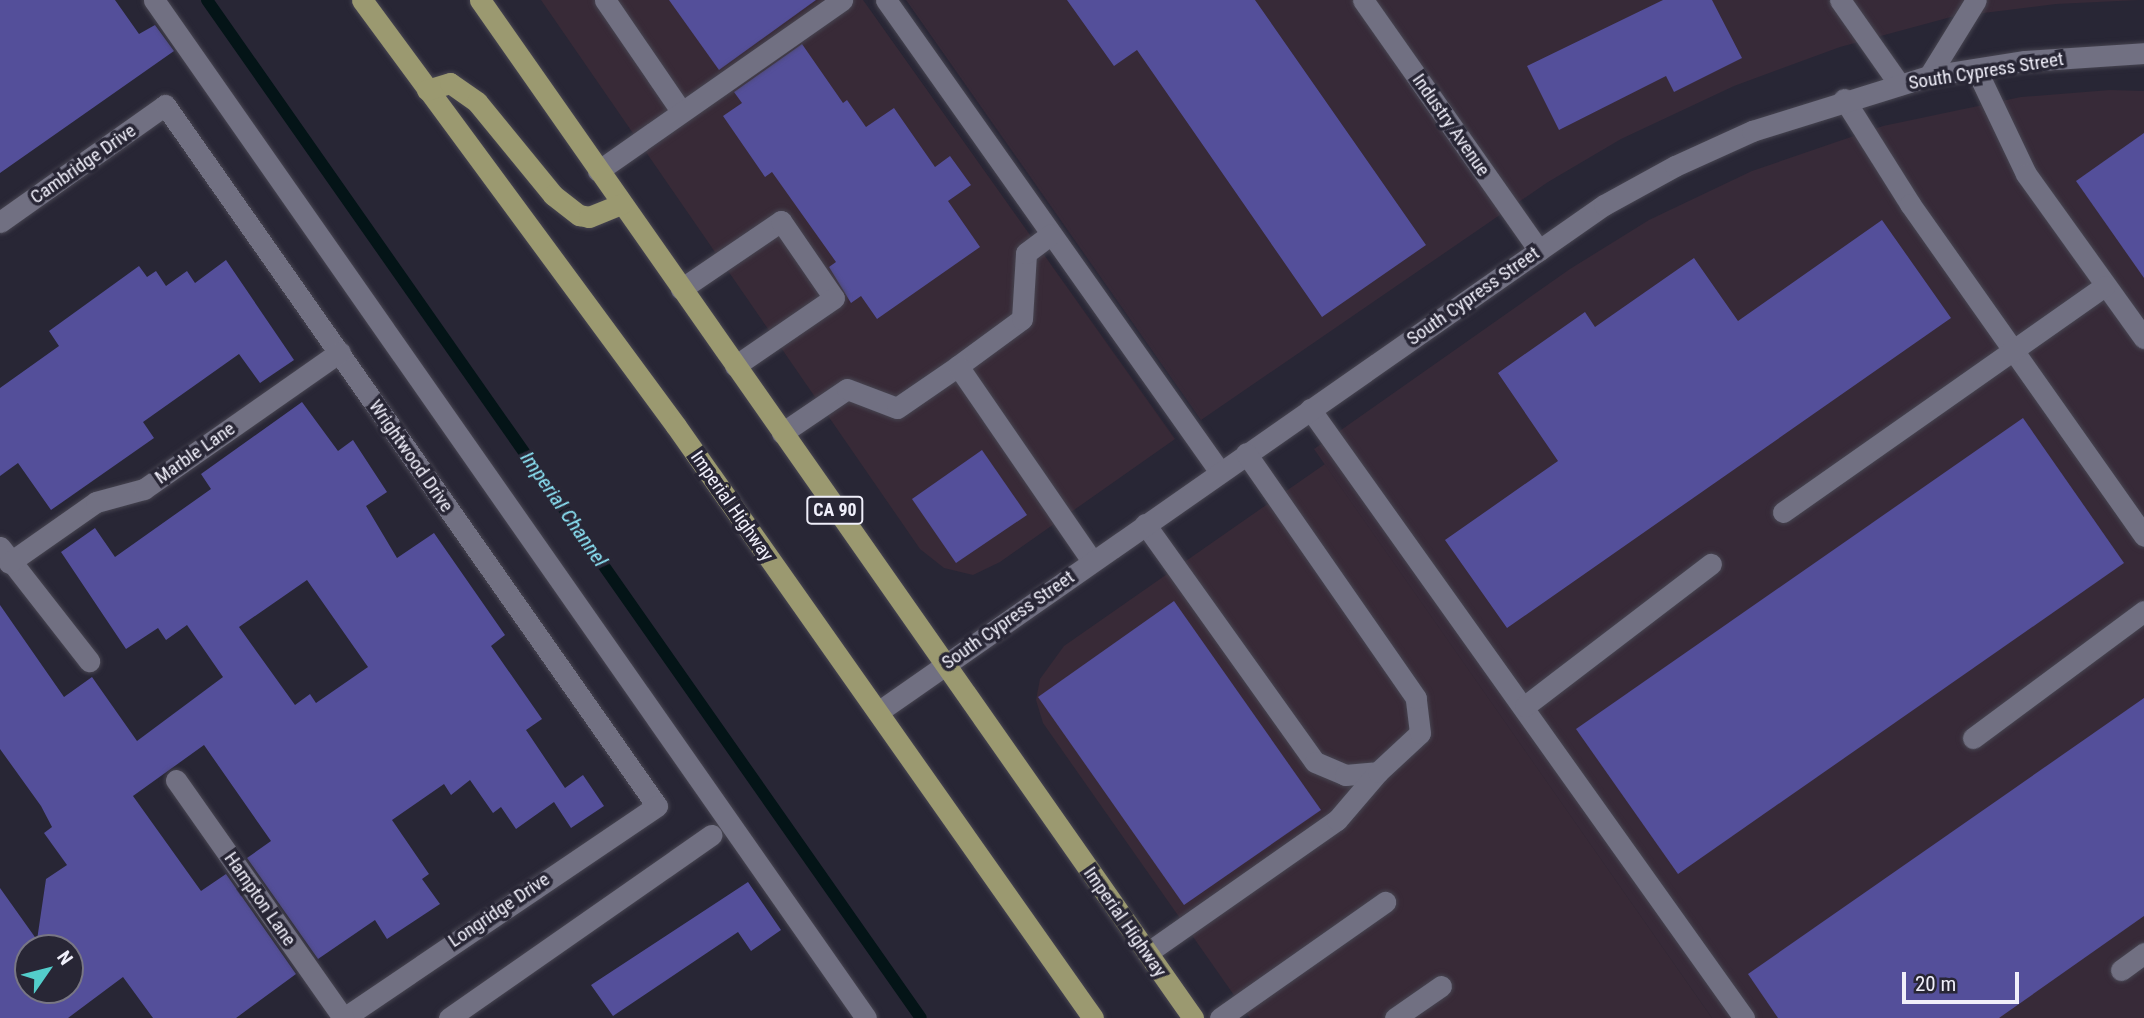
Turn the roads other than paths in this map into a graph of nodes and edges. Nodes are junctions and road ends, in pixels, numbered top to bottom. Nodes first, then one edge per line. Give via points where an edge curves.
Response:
1 (154, 0) edge
2 (362, 0) edge
3 (480, 0) edge
4 (605, 0) edge
5 (842, 0) edge
6 (886, 0) edge
7 (1363, 0) edge
8 (1840, 0) edge
9 (1976, 0) edge
10 (2144, 53) edge
11 (1976, 69) junction
12 (1929, 76) junction
13 (1899, 84) junction
14 (427, 90) junction
15 (1844, 99) junction
16 (165, 105) joint
17 (681, 111) junction
18 (598, 171) junction
19 (622, 204) junction
20 (0, 222) edge
21 (1051, 234) junction
22 (1539, 250) junction
23 (2104, 286) junction
24 (681, 289) junction
25 (2144, 338) edge
26 (2014, 351) junction
27 (340, 352) junction
28 (735, 366) junction
29 (958, 366) junction
30 (1310, 410) junction
31 (782, 433) junction
32 (1246, 453) junction
33 (1220, 472) junction
34 (1783, 512) dead end
35 (1145, 524) junction
36 (2144, 536) edge
37 (4, 555) edge
38 (1092, 561) junction
39 (1711, 564) dead end
40 (2144, 611) edge
41 (89, 661) dead end
42 (944, 665) junction
43 (1525, 706) junction
44 (878, 712) junction
45 (1973, 738) dead end
46 (1378, 772) junction
47 (176, 780) dead end
48 (657, 806) joint
49 (711, 835) dead end
50 (1385, 901) dead end
51 (1147, 953) junction
52 (2144, 953) edge
53 (2121, 970) dead end
54 (1441, 986) dead end
55 (344, 1018) edge
56 (449, 1018) edge
57 (866, 1018) edge
58 (1094, 1018) edge
59 (1193, 1018) edge
60 (1220, 1018) edge
61 (1395, 1018) edge
62 (1744, 1018) edge

1 - 57 street
2 - 14 main road, Imperial Highway
3 - 18 main road, Imperial Highway / CA 90
4 - 17 street
5 - 17 street
6 - 21 street
7 - 22 street, Industry Avenue
8 - 13 street
9 - 12 street
10 - 11 street, South Cypress Street
11 - 12 street, South Cypress Street
11 - 23 street via 2026,174
12 - 13 street, South Cypress Street
13 - 15 street, South Cypress Street
14 - 19 main road via 450,83 477,102 568,209 589,217
14 - 44 main road, Imperial Highway via 684,436
15 - 22 street, South Cypress Street via 1752,131 1675,166 1604,205
15 - 26 street via 1910,204
16 - 20 street, Cambridge Drive
16 - 27 street, Wrightwood Drive
17 - 18 street
18 - 19 main road, Imperial Highway / CA 90
19 - 24 main road, Imperial Highway / CA 90
21 - 29 street via 1026,253 1022,320
21 - 33 street
22 - 30 street, South Cypress Street
23 - 25 street
23 - 26 street
24 - 28 main road, Imperial Highway / CA 90
24 - 28 street via 781,221 834,298
26 - 34 street
26 - 36 street
27 - 37 street, Marble Lane via 144,489 96,502
27 - 48 street, Wrightwood Drive
28 - 31 main road, Imperial Highway / CA 90
29 - 31 street via 897,408 847,389
29 - 38 street
30 - 32 street, South Cypress Street
30 - 43 street
31 - 42 main road, Imperial Highway / CA 90
32 - 33 street, South Cypress Street
32 - 46 street via 1416,698 1420,733
33 - 35 street, South Cypress Street
35 - 38 street, South Cypress Street
35 - 46 street via 1315,762 1345,775
37 - 41 street
38 - 42 street, South Cypress Street
39 - 43 street
40 - 45 street
42 - 44 street, South Cypress Street
42 - 51 main road, Imperial Highway / CA 90
43 - 62 street
44 - 58 main road, Imperial Highway
46 - 51 street via 1337,820
47 - 55 street, Hampton Lane
48 - 55 street, Longridge Drive
49 - 56 street
50 - 60 street
51 - 59 main road, Imperial Highway / CA 90
52 - 53 street
54 - 61 street

